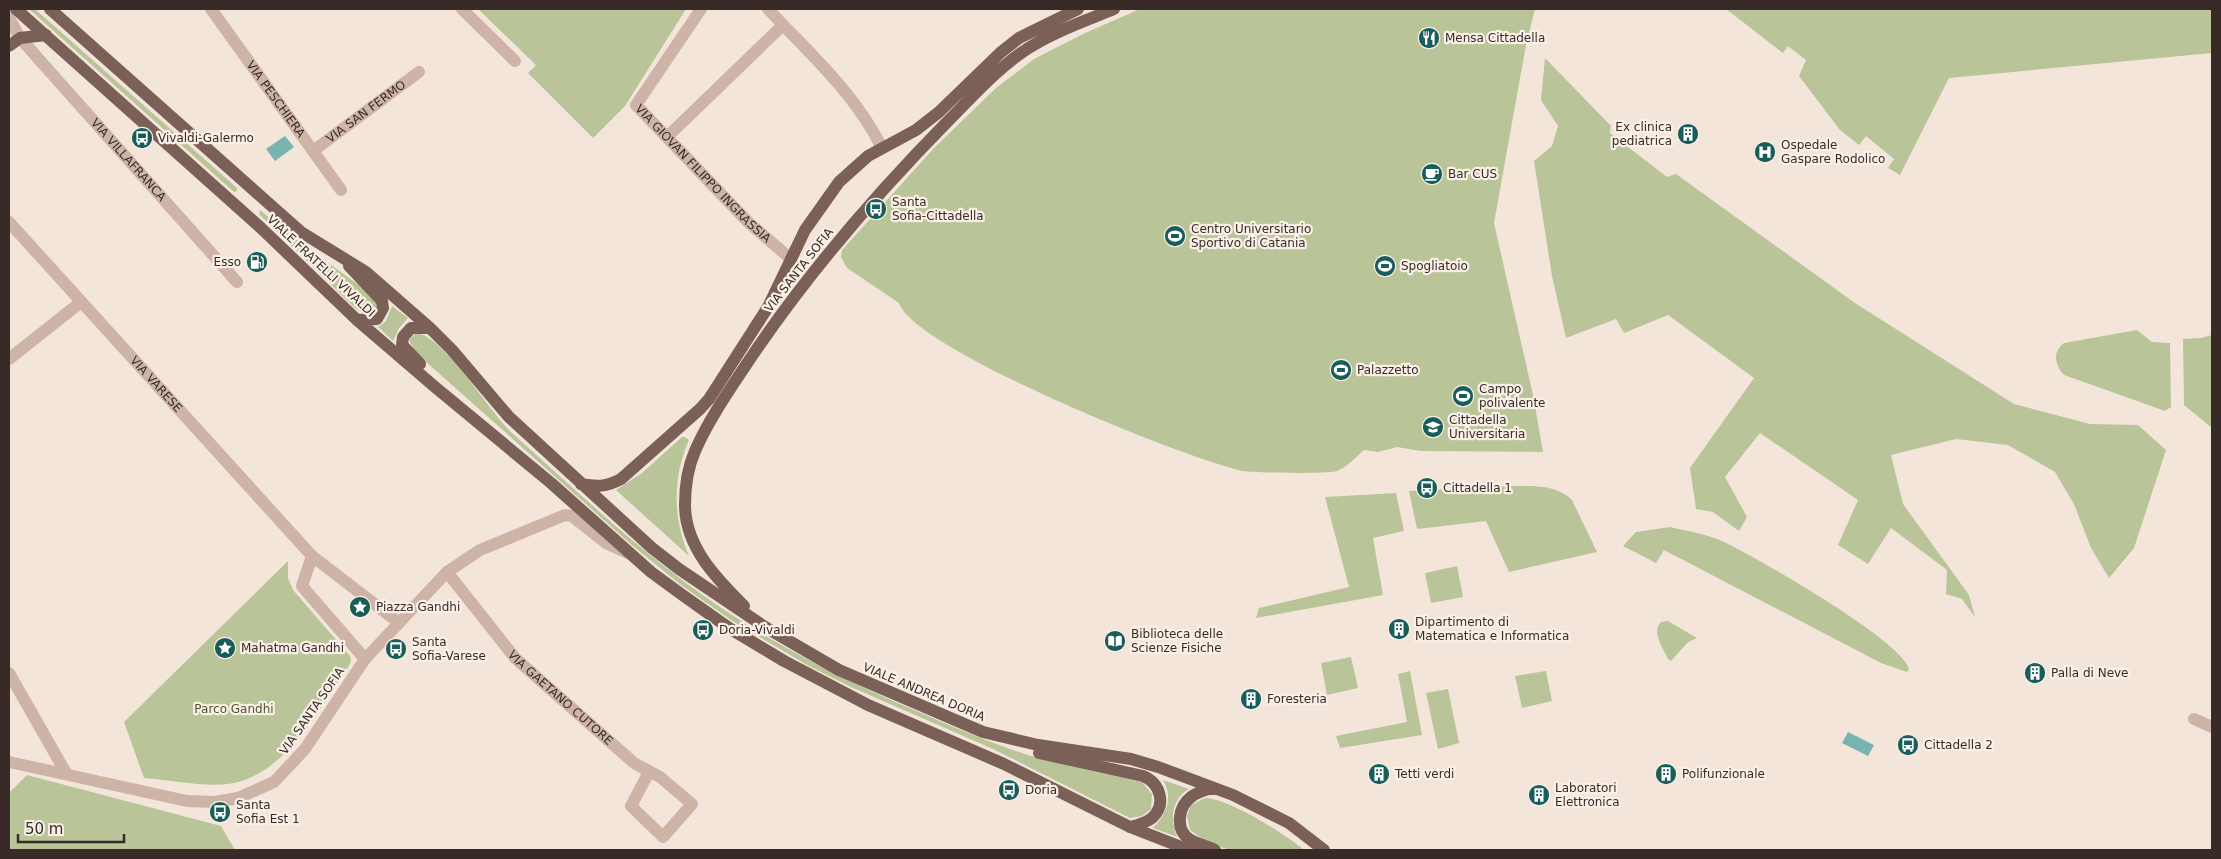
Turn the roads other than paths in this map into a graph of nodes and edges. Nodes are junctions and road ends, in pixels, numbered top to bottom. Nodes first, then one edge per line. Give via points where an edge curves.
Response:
1 (16, 9) edge
2 (210, 9) edge
3 (462, 9) edge
4 (701, 9) edge
5 (768, 9) edge
6 (1078, 9) edge
7 (1114, 9) edge
8 (53, 10) edge
9 (9, 18) edge
10 (783, 25) junction
11 (46, 35) junction
12 (20, 38) junction
13 (9, 46) edge
14 (515, 61) dead end
15 (420, 72) dead end
16 (667, 137) junction
17 (882, 148) junction
18 (313, 150) junction
19 (342, 190) dead end
20 (9, 222) edge
21 (343, 259) junction
22 (791, 259) junction
23 (237, 282) dead end
24 (81, 302) junction
25 (357, 320) junction
26 (430, 328) junction
27 (9, 359) edge
28 (482, 425) junction
29 (581, 484) junction
30 (631, 554) junction
31 (312, 556) junction
32 (447, 572) junction
33 (398, 622) junction
34 (765, 628) junction
35 (365, 659) junction
36 (9, 673) edge
37 (2194, 719) dead end
38 (2212, 727) edge
39 (983, 732) junction
40 (9, 762) edge
41 (649, 772) junction
42 (66, 773) junction
43 (1213, 788) junction
44 (1130, 827) junction
45 (1189, 850) edge
46 (1214, 850) edge
47 (1324, 850) edge

1 - 11 main road, VIALE FRATELLI VIVALDI
2 - 18 street, VIA PESCHIERA
3 - 14 street
4 - 16 street, VIA GIOVAN FILIPPO INGRASSIA via 636,105
5 - 10 street
6 - 17 main road, VIA SANTA SOFIA via 1019,38 939,112 916,130
7 - 34 main road, VIA SANTA SOFIA via 1027,49 986,84 910,159 832,248 771,328 700,440 691,464 686,494 686,520 692,538 708,567
8 - 21 main road, VIALE FRATELLI VIVALDI via 274,209 301,232
9 - 12 street, VIA VILLAFRANCA
10 - 16 street
10 - 17 street via 846,92
11 - 12 main road
11 - 25 main road, VIALE FRATELLI VIVALDI via 261,228
12 - 13 main road
12 - 23 street, VIA VILLAFRANCA
15 - 18 street, VIA SAN FERMO
16 - 22 street, VIA GIOVAN FILIPPO INGRASSIA via 748,222
17 - 22 main road, VIA SANTA SOFIA via 839,182 804,230
18 - 19 street, VIA PESCHIERA
20 - 24 street, VIA VARESE
21 - 25 main road via 382,301 383,308 377,318
21 - 26 main road, VIALE FRATELLI VIVALDI via 366,272
22 - 29 main road, VIA SANTA SOFIA via 768,307 700,409 621,479 608,486
24 - 27 street
24 - 31 street, VIA VARESE
25 - 28 main road, VIALE FRATELLI VIVALDI
26 - 28 main road via 411,328 402,345
26 - 29 main road, VIALE FRATELLI VIVALDI via 509,417
28 - 30 main road, VIALE FRATELLI VIVALDI
29 - 34 main road, VIALE ANDREA DORIA via 679,569
30 - 32 street, VIA SANTA SOFIA via 606,543 572,516 565,515 480,550
30 - 44 main road via 729,628 791,665 868,705 1004,764
31 - 33 street, VIA VARESE
31 - 35 street via 302,586
32 - 33 street, VIA SANTA SOFIA
32 - 41 street, VIA GAETANO CUTORE via 515,658 634,763
33 - 35 street, VIA SANTA SOFIA
34 - 39 main road, VIALE ANDREA DORIA via 869,684
35 - 42 street, VIA SANTA SOFIA via 306,749 274,782 262,789 215,802 187,801
36 - 42 street
37 - 38 street
39 - 43 main road, VIALE ANDREA DORIA via 1131,759
39 - 44 main road via 1039,752 1151,779 1160,793 1159,808 1152,818
40 - 42 street, VIA SANTA SOFIA
41 - 41 street, VIA GAETANO CUTORE via 660,777 692,804 663,837 631,806
43 - 46 main road via 1191,798 1181,811 1180,819 1181,828 1190,840
43 - 47 main road, VIALE ANDREA DORIA via 1290,823
44 - 45 main road

